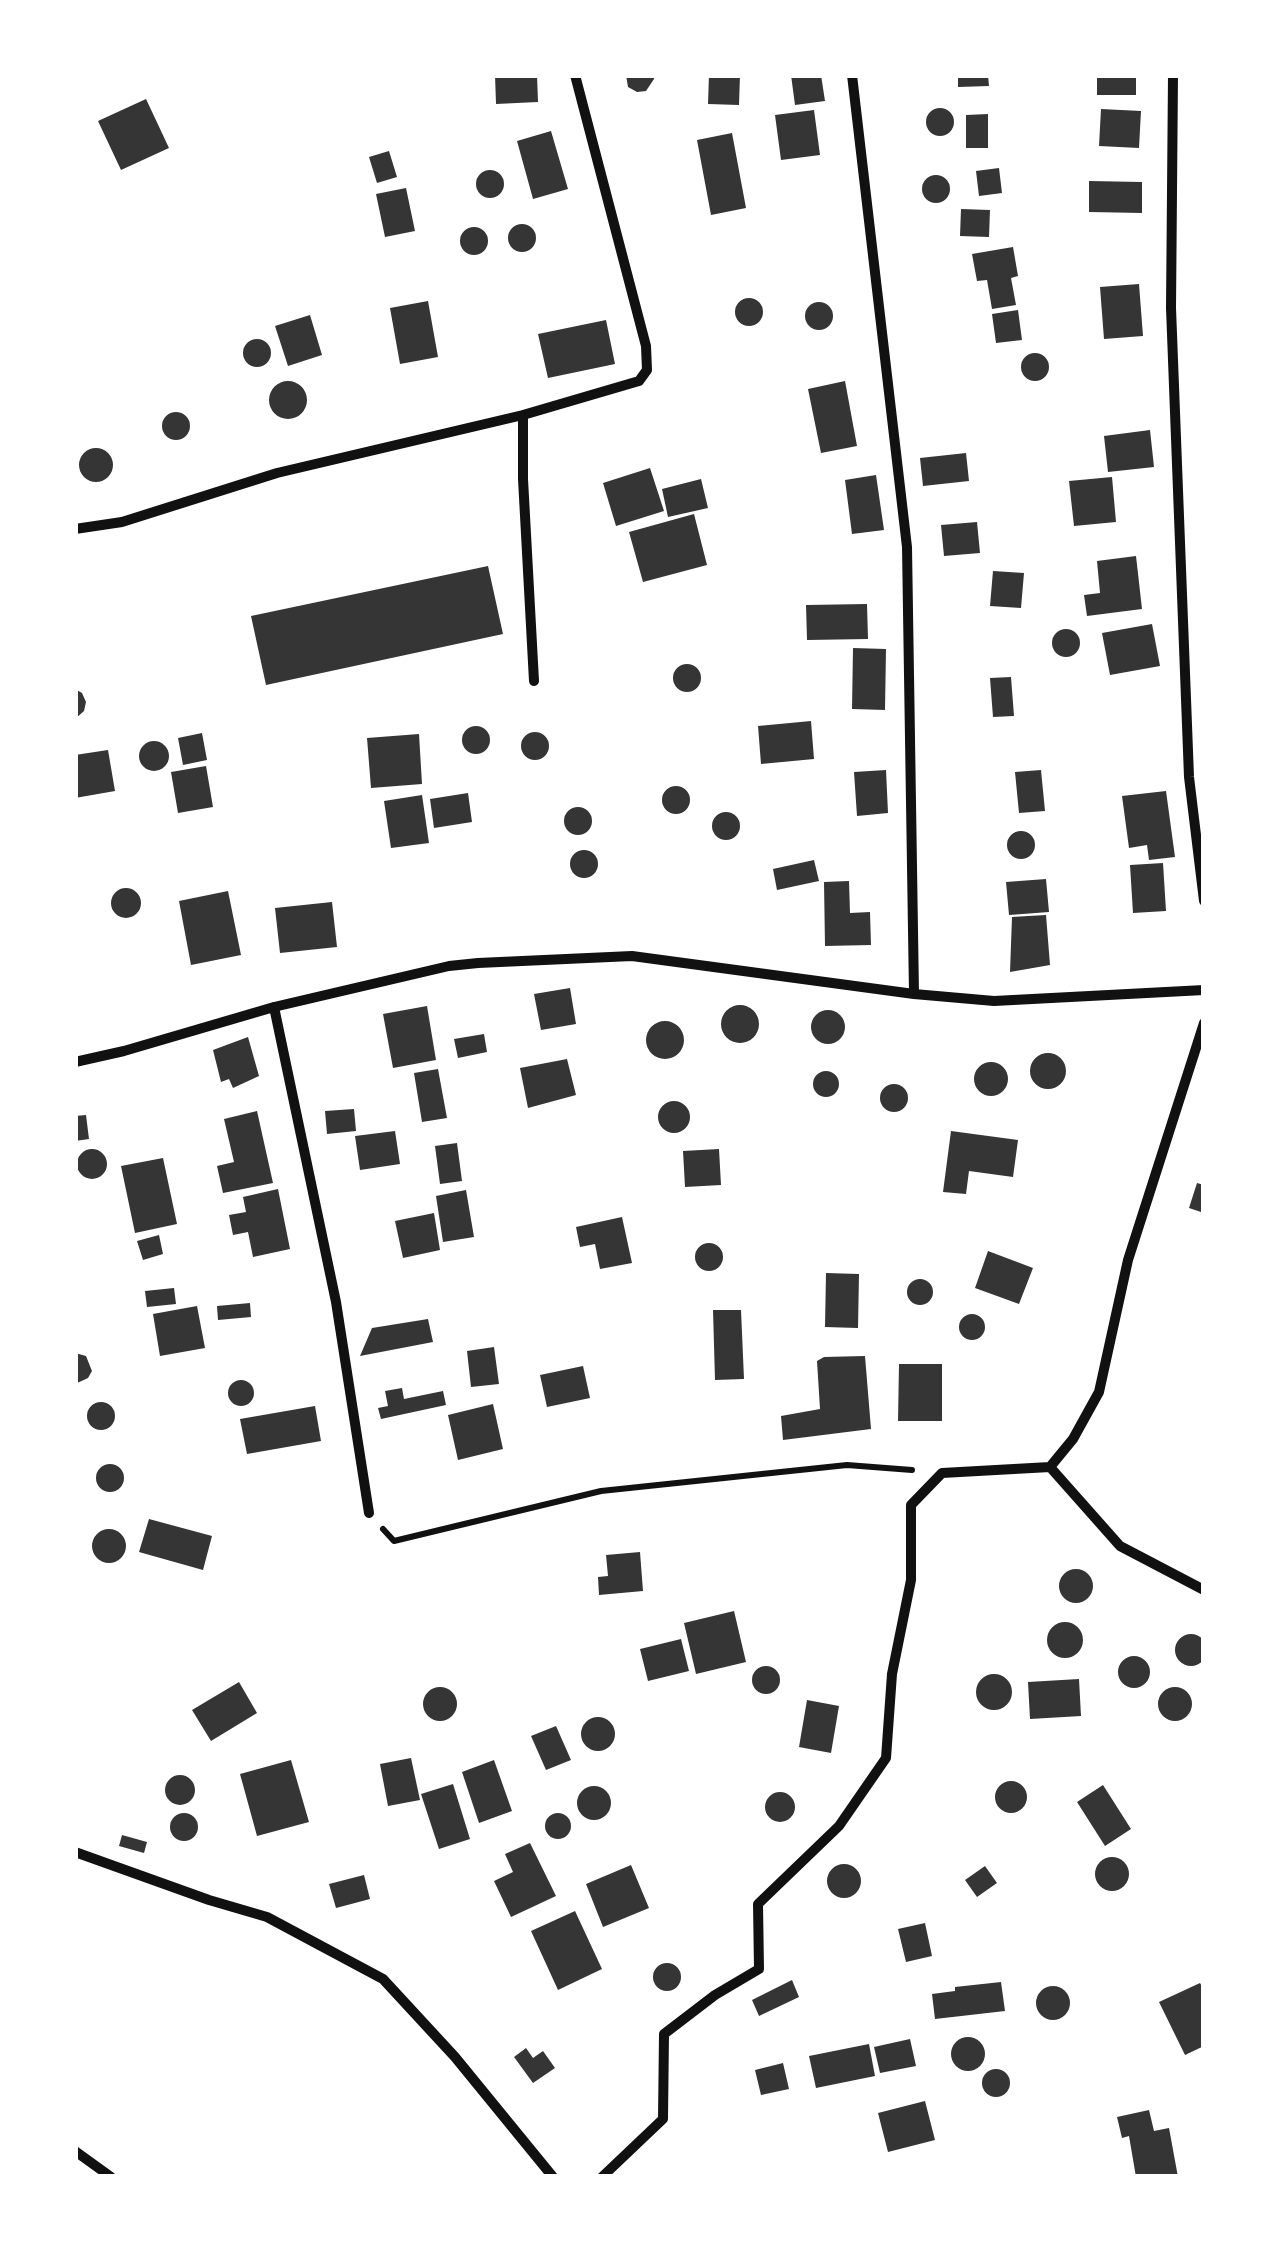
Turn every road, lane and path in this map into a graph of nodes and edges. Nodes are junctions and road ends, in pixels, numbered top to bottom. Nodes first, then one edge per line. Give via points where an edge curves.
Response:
1 (575, 75) edge
2 (852, 75) edge
3 (1173, 75) edge
4 (522, 415) junction
5 (75, 529) edge
6 (534, 682) dead end
7 (1204, 901) edge
8 (1204, 990) edge
9 (914, 994) junction
10 (274, 1007) junction
11 (1204, 1023) edge
12 (75, 1062) edge
13 (1050, 1468) junction
14 (942, 1473) junction
15 (369, 1513) joint
16 (1204, 1590) edge
17 (75, 1852) edge
18 (75, 2150) edge
19 (111, 2177) edge
20 (552, 2177) edge
21 (602, 2177) edge

1 - 4 street via 646,346 646,370 639,381
2 - 9 street via 908,547
3 - 7 street via 1171,308 1189,777
4 - 5 street
4 - 6 street
8 - 9 street via 994,1001
9 - 10 street via 632,956 449,966
10 - 12 street
10 - 15 street via 336,1302
11 - 13 street via 1128,1260 1099,1392
13 - 14 street
13 - 16 street via 1120,1546
14 - 15 path via 847,1465 602,1490 394,1541
14 - 21 street via 911,1505 911,1580 892,1674 886,1758 839,1826 758,1904 759,1969 664,2034 663,2118
17 - 20 street via 267,1917 383,1978
18 - 19 street

